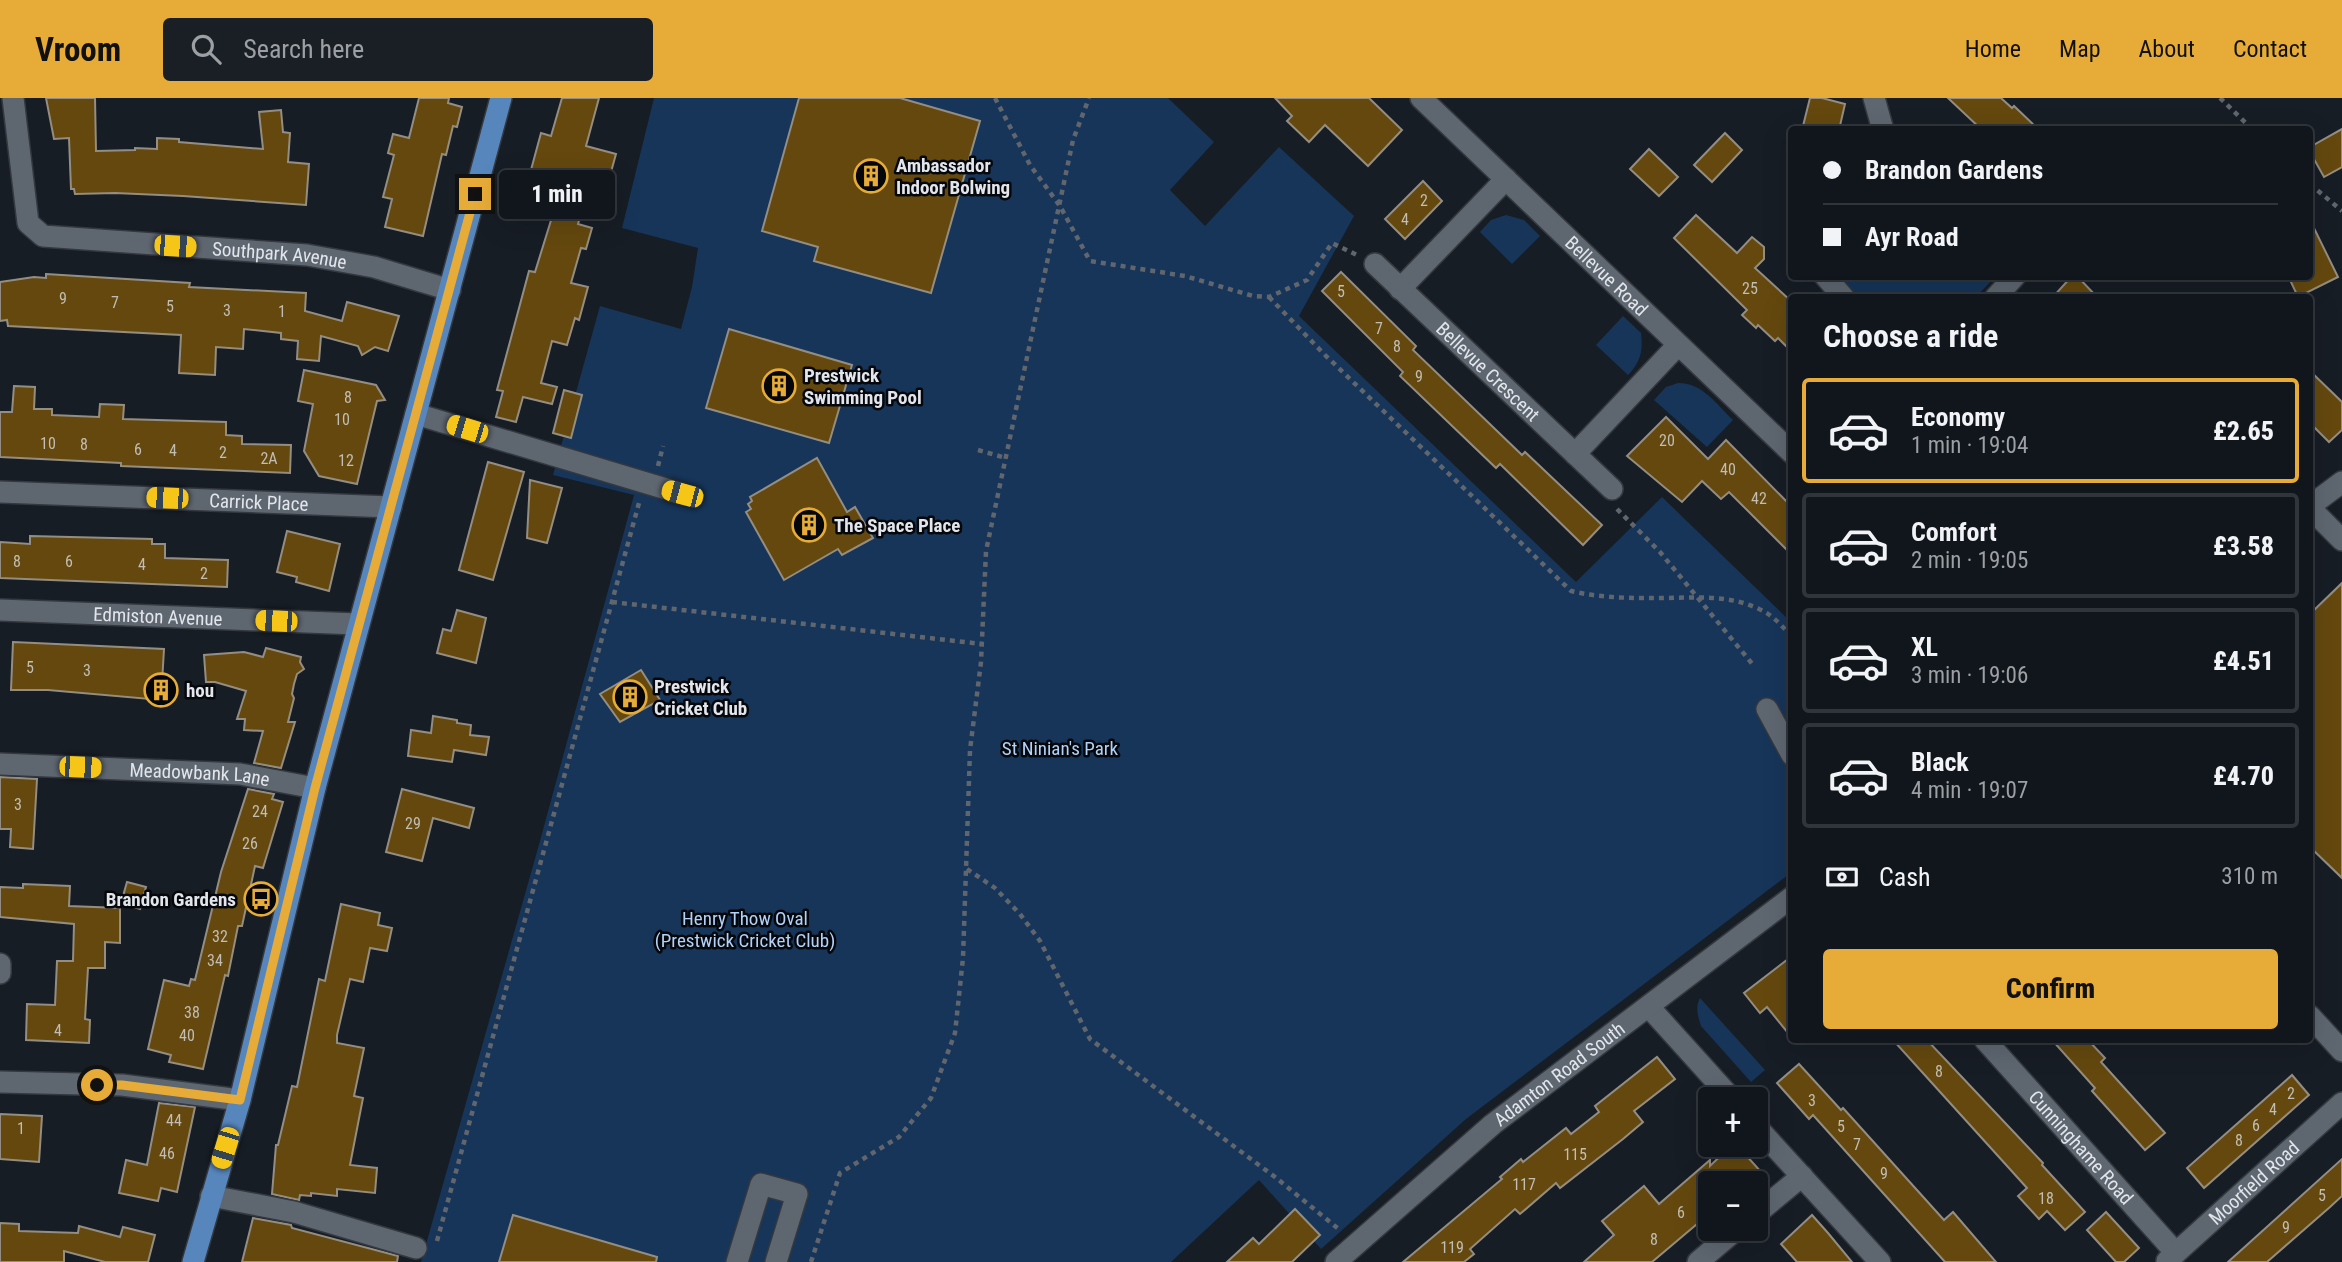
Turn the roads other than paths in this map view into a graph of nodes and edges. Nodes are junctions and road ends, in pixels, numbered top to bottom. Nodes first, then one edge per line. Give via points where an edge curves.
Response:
1 (13, 98) edge
2 (501, 98) edge
3 (1421, 98) edge
4 (1874, 98) edge
5 (1882, 126) edge
6 (1506, 180) junction
7 (1375, 264) road end
8 (1828, 280) edge
9 (2011, 280) edge
10 (1400, 289) junction
11 (450, 290) junction
12 (1841, 294) edge
13 (1999, 294) edge
14 (1678, 345) junction
15 (416, 414) junction
16 (1788, 449) edge
17 (1574, 454) junction
18 (1612, 489) road end
19 (0, 492) edge
20 (682, 494) dead end
21 (2322, 498) edge
22 (391, 507) junction
23 (2342, 540) edge
24 (0, 610) edge
25 (358, 624) junction
26 (1767, 709) dead end
27 (1788, 748) edge
28 (0, 764) edge
29 (315, 788) junction
30 (1788, 900) edge
31 (0, 964) edge
32 (0, 973) edge
33 (1649, 1007) junction
34 (2313, 1019) edge
35 (1988, 1043) edge
36 (2342, 1051) edge
37 (0, 1082) edge
38 (1721, 1087) edge
39 (240, 1100) junction
40 (2342, 1103) edge
41 (1768, 1139) edge
42 (1802, 1177) junction
43 (211, 1196) junction
44 (1768, 1204) edge
45 (1723, 1241) edge
46 (425, 1249) road end
47 (2171, 1257) edge
48 (192, 1262) edge
49 (737, 1262) edge
50 (776, 1262) edge
51 (1336, 1262) edge
52 (1698, 1262) edge
53 (1880, 1262) edge

1 - 11 street, Southpark Avenue via 27,223 43,236 307,255 374,267
2 - 11 main road
3 - 6 street, Bellevue Road
4 - 5 street
6 - 10 street
6 - 14 street, Bellevue Road
7 - 10 street, Bellevue Crescent
8 - 12 street
9 - 13 street
10 - 17 street, Bellevue Crescent
11 - 15 main road
14 - 16 street, Bellevue Road
14 - 17 street
15 - 20 street
15 - 22 main road
17 - 18 street, Bellevue Crescent
19 - 22 street, Carrick Place
21 - 23 street
22 - 25 main road
24 - 25 street, Edmiston Avenue
25 - 29 main road
26 - 27 street
28 - 29 street, Meadowbank Lane via 240,774
29 - 39 main road
30 - 33 street, Adamton Road South
31 - 32 street
33 - 38 street
33 - 51 street, Adamton Road South via 1493,1124
34 - 36 street
35 - 47 street, Cunninghame Road
37 - 39 street via 122,1085
39 - 43 main road
40 - 47 street, Moorfield Road
41 - 42 street
42 - 44 street
42 - 53 street
43 - 46 street via 295,1212
43 - 48 main road
45 - 52 street
49 - 50 street via 761,1184 797,1194

